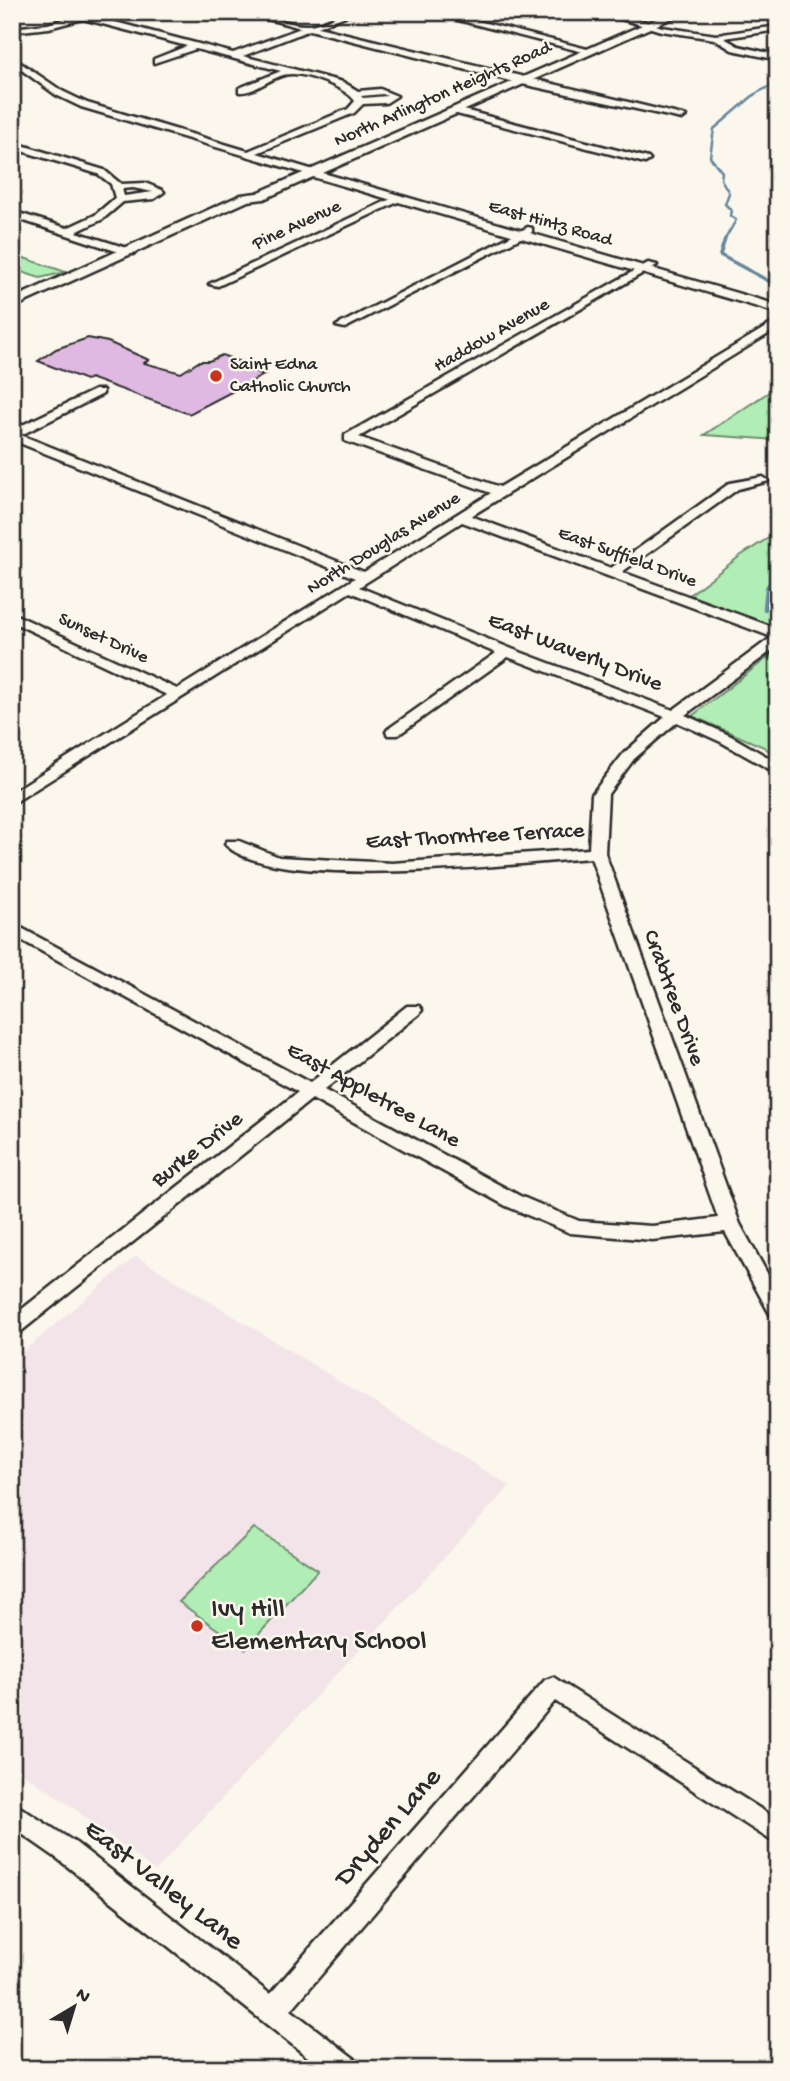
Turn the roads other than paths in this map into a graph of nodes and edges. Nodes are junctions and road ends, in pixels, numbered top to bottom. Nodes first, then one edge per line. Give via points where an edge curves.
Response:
1 (67, 12) edge
2 (95, 12) edge
3 (246, 12) edge
4 (351, 12) edge
5 (431, 12) edge
6 (609, 12) edge
7 (681, 12) edge
8 (81, 17) junction
9 (653, 24) junction
10 (309, 28) junction
11 (778, 28) edge
12 (12, 30) edge
13 (716, 37) junction
14 (195, 46) junction
15 (591, 51) junction
16 (234, 57) junction
17 (12, 58) edge
18 (778, 58) edge
19 (157, 61) dead end
20 (23, 66) junction
21 (12, 68) edge
22 (289, 71) junction
23 (522, 81) junction
24 (242, 90) dead end
25 (456, 111) junction
26 (682, 116) dead end
27 (12, 145) edge
28 (250, 153) junction
29 (645, 160) dead end
30 (314, 173) junction
31 (117, 187) junction
32 (120, 199) junction
33 (395, 200) junction
34 (12, 214) edge
35 (67, 232) junction
36 (524, 233) junction
37 (129, 252) junction
38 (647, 268) junction
39 (214, 284) dead end
40 (778, 300) edge
41 (12, 304) edge
42 (778, 309) edge
43 (778, 323) edge
44 (341, 326) dead end
45 (99, 392) dead end
46 (12, 436) edge
47 (762, 481) dead end
48 (501, 492) junction
49 (464, 517) junction
50 (612, 573) junction
51 (367, 578) junction
52 (351, 588) junction
53 (12, 617) edge
54 (778, 636) edge
55 (506, 652) junction
56 (178, 695) junction
57 (675, 716) junction
58 (393, 732) dead end
59 (778, 770) edge
60 (12, 799) edge
61 (233, 844) dead end
62 (597, 853) junction
63 (12, 928) edge
64 (413, 1010) dead end
65 (312, 1091) junction
66 (730, 1224) junction
67 (778, 1311) edge
68 (13, 1327) edge
69 (12, 1813) edge
70 (778, 1834) edge
71 (273, 2011) junction
72 (345, 2069) edge

1 - 8 street
2 - 8 street
3 - 10 street
4 - 10 street
5 - 15 street
6 - 9 street
7 - 9 main road, North Arlington Heights Road
8 - 12 street
8 - 14 street
9 - 13 street via 675,33
9 - 15 main road, North Arlington Heights Road
10 - 16 street
10 - 23 street
11 - 13 street
13 - 18 street via 735,48
14 - 16 street
14 - 19 street
15 - 23 main road, North Arlington Heights Road
16 - 22 street
17 - 20 street, East Hintz Road
20 - 21 street
20 - 28 street, East Hintz Road via 84,105
22 - 24 street
22 - 28 street via 340,84 357,97 351,111
23 - 25 main road, North Arlington Heights Road
23 - 26 street
25 - 29 street
25 - 30 main road, North Arlington Heights Road
27 - 31 street via 101,172
28 - 30 street, East Hintz Road
30 - 33 main road, East Hintz Road
30 - 36 main road, East Hintz Road via 336,175
30 - 37 main road, North Arlington Heights Road via 150,249
31 - 32 street
31 - 32 street via 155,187 159,192
32 - 35 street via 99,217
33 - 36 main road, East Hintz Road
33 - 39 street, Pine Avenue
34 - 35 street
35 - 37 street
36 - 38 main road, East Hintz Road
36 - 44 street
37 - 41 main road, North Arlington Heights Road
38 - 40 main road, East Hintz Road
38 - 42 main road, East Hintz Road
38 - 48 street, Haddow Avenue via 349,438
43 - 48 street, North Douglas Avenue
45 - 46 street
46 - 51 street
47 - 50 street via 734,486
48 - 49 street, North Douglas Avenue
49 - 50 street, East Suffield Drive
49 - 51 street, North Douglas Avenue
50 - 54 street, East Suffield Drive
51 - 52 street, North Douglas Avenue
52 - 55 street, East Waverly Drive
52 - 56 street, North Douglas Avenue
53 - 56 street, Sunset Drive
54 - 57 street, Crabtree Drive
55 - 57 street, East Waverly Drive
55 - 58 street
56 - 60 street, North Douglas Avenue
57 - 59 street, East Waverly Drive via 741,745
57 - 62 street, Crabtree Drive via 629,756 600,794
61 - 62 street, East Thorntree Terrace via 276,862 392,868
62 - 66 street, Crabtree Drive
63 - 65 street, East Appletree Lane
64 - 65 street, Burke Drive
65 - 66 street, East Appletree Lane via 513,1201 577,1228 652,1233
65 - 68 street, Burke Drive
66 - 67 street, Crabtree Drive
69 - 71 street, East Valley Lane
70 - 71 street, Dryden Lane via 553,1687
71 - 72 street, East Valley Lane

